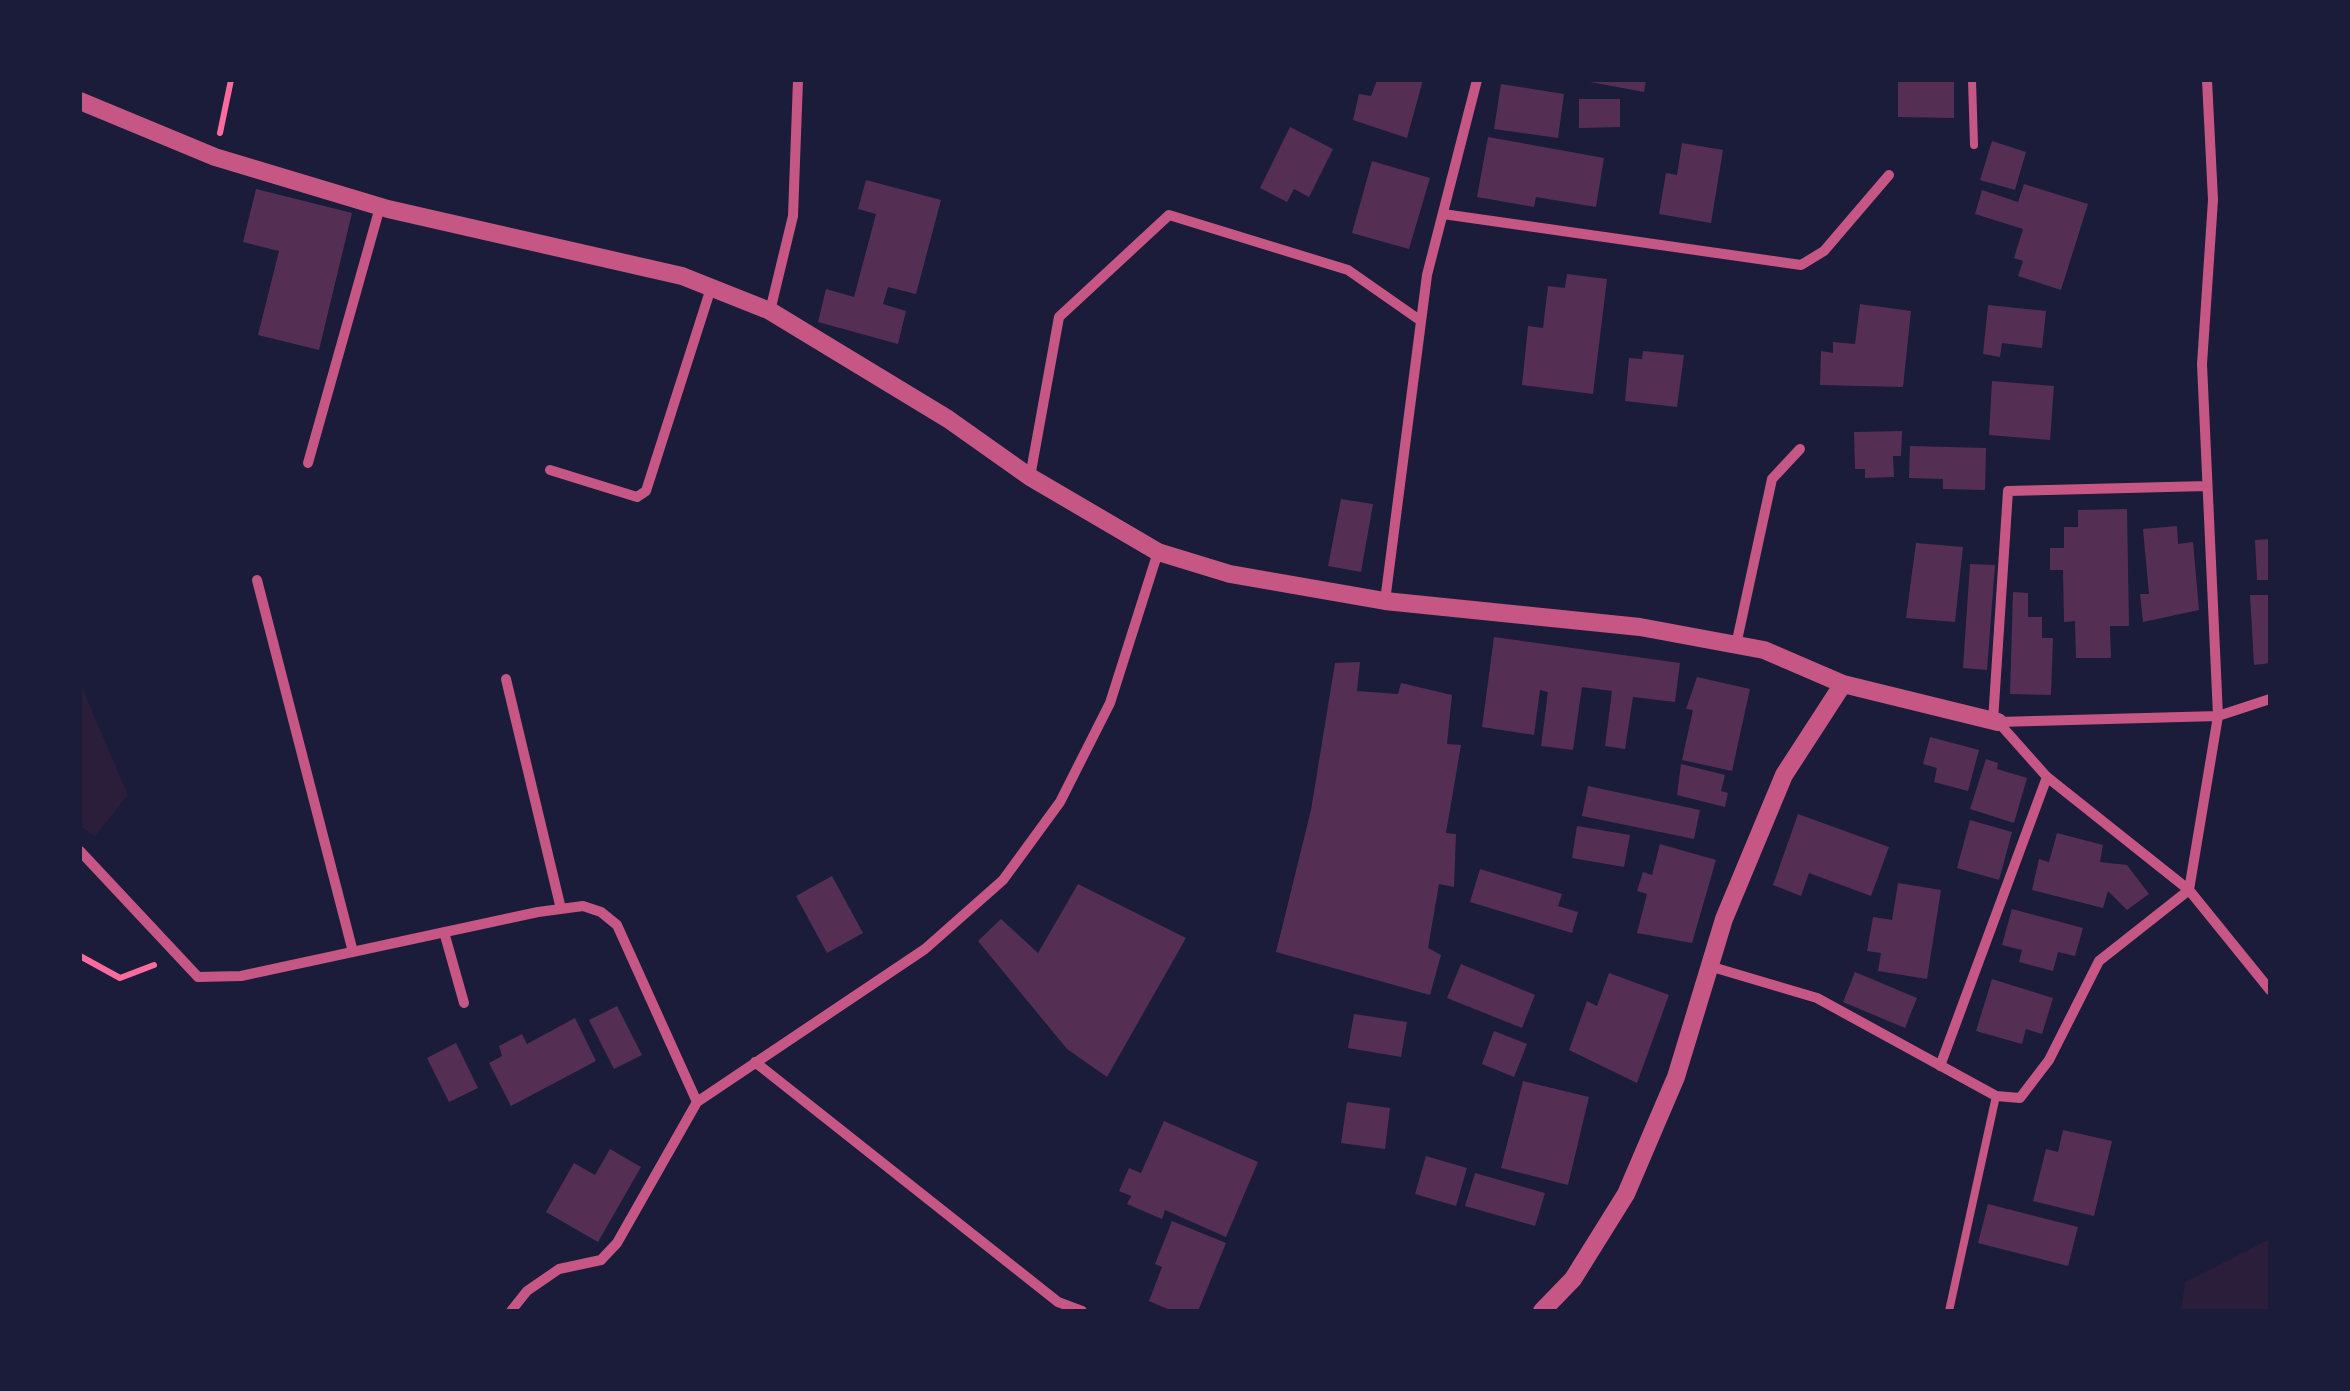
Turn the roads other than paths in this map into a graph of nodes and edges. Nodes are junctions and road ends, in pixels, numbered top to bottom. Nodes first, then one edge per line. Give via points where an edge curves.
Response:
1 (798, 80) edge
2 (1477, 80) edge
3 (1972, 80) edge
4 (2207, 80) edge
5 (80, 101) edge
6 (1974, 145) dead end
7 (1889, 175) dead end
8 (380, 207) junction
9 (1443, 214) junction
10 (711, 288) junction
11 (770, 311) junction
12 (1422, 321) junction
13 (1800, 449) dead end
14 (308, 463) dead end
15 (550, 470) dead end
16 (1030, 477) junction
17 (2207, 486) junction
18 (1158, 552) junction
19 (257, 580) dead end
20 (1385, 600) junction
21 (1736, 645) junction
22 (506, 680) dead end
23 (1843, 684) junction
24 (2270, 699) edge
25 (2218, 716) junction
26 (1995, 722) junction
27 (2047, 777) junction
28 (80, 851) edge
29 (2189, 890) junction
30 (561, 909) junction
31 (444, 932) junction
32 (353, 952) junction
33 (1709, 966) junction
34 (2270, 990) edge
35 (464, 1003) dead end
36 (756, 1062) junction
37 (1940, 1066) junction
38 (1996, 1096) junction
39 (698, 1102) junction
40 (510, 1311) edge
41 (1082, 1311) edge
42 (1542, 1311) edge
43 (1950, 1311) edge

1 - 11 street via 793,216
2 - 9 street
3 - 6 lane
4 - 17 street via 2213,200 2202,364
5 - 8 street via 216,157
7 - 9 street via 1824,251 1802,265
8 - 10 street
8 - 14 street
9 - 12 street
10 - 11 street
10 - 15 street via 646,491 637,497
11 - 16 street
12 - 16 street via 1348,270 1168,215 1059,317
12 - 20 street
13 - 21 street via 1772,479
16 - 18 street
17 - 25 street
17 - 26 street via 2008,491
18 - 20 street via 1230,574
18 - 36 street via 1110,703 1060,802 1002,880 926,949
19 - 32 street
20 - 21 street via 1640,627
21 - 23 street
22 - 30 street
23 - 26 street
23 - 33 street via 1784,775
24 - 25 street
25 - 26 street
25 - 29 street
26 - 27 street
27 - 29 street
27 - 37 street
28 - 32 street via 198,977 242,976
29 - 34 street
29 - 38 street via 2099,961 2049,1060 2020,1098
30 - 31 street
30 - 39 street via 583,906 618,925
31 - 32 street
31 - 35 street
33 - 37 street via 1817,998
33 - 42 street via 1676,1077 1626,1194 1573,1278
36 - 39 street
36 - 41 street via 1058,1302
37 - 38 street
38 - 43 lane
39 - 40 street via 617,1243 600,1260 559,1269

